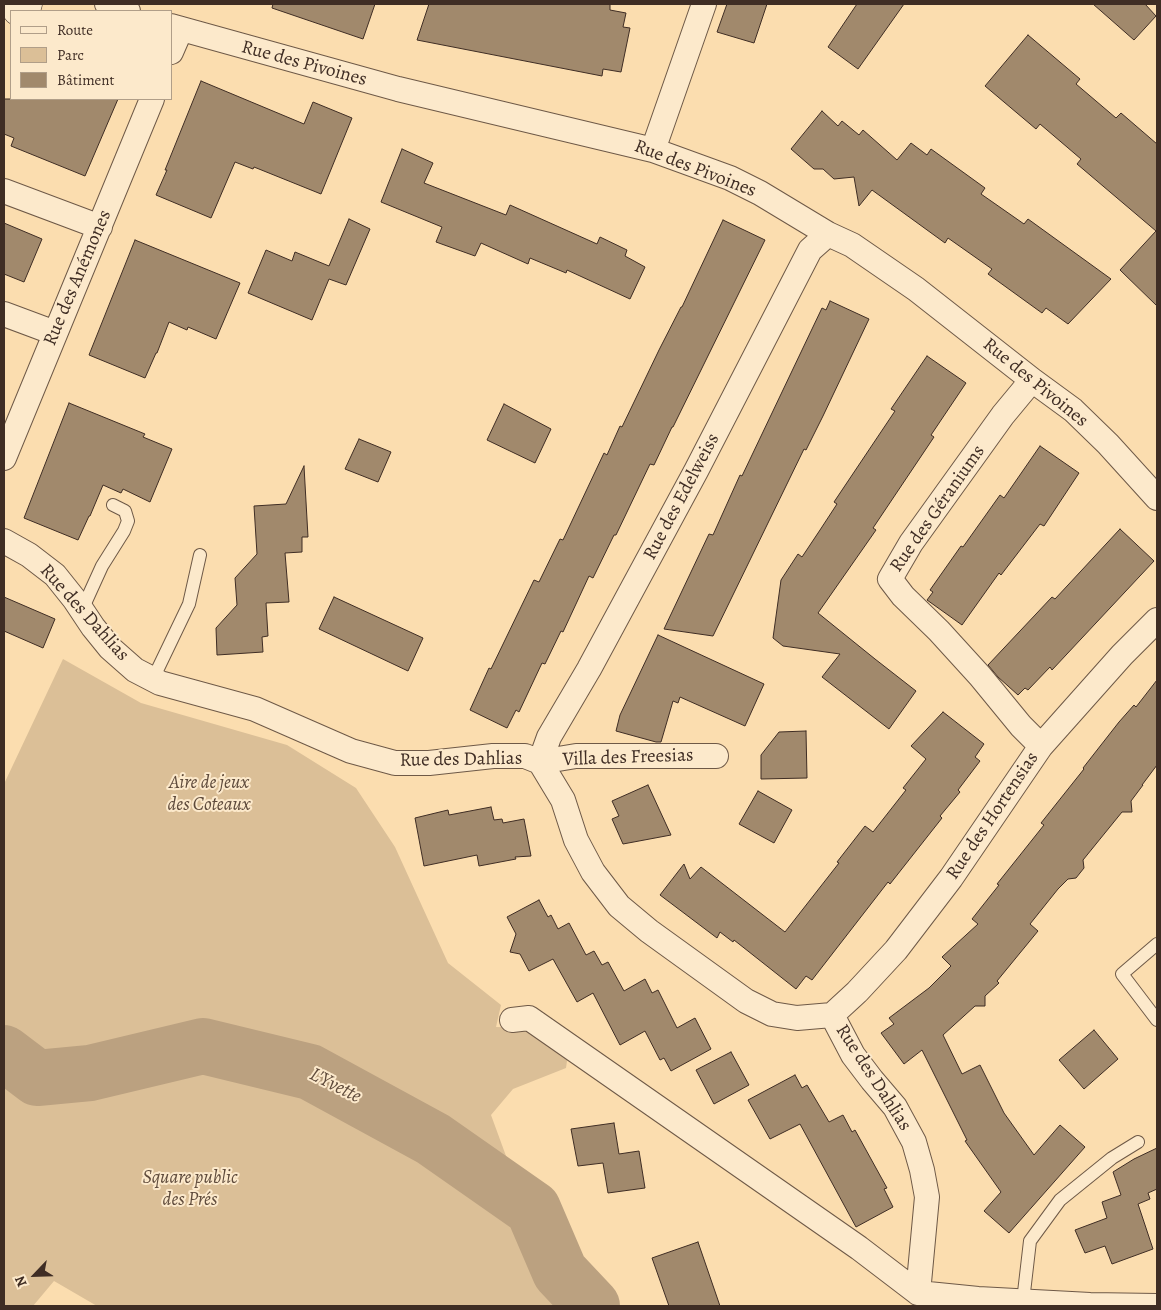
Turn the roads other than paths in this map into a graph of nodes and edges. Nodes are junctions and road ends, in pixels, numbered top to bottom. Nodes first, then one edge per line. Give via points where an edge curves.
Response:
1 (107, 4) edge
2 (704, 4) edge
3 (125, 10) edge
4 (176, 28) edge
5 (172, 47) edge
6 (152, 100) edge
7 (653, 150) junction
8 (4, 191) edge
9 (100, 227) junction
10 (828, 234) junction
11 (4, 314) edge
12 (55, 333) junction
13 (1032, 380) junction
14 (4, 458) edge
15 (1157, 498) edge
16 (113, 505) dead end
17 (4, 541) edge
18 (200, 555) dead end
19 (82, 610) junction
20 (1157, 620) edge
21 (153, 679) junction
22 (1041, 746) junction
23 (716, 756) dead end
24 (540, 762) junction
25 (1157, 944) edge
26 (832, 1015) junction
27 (512, 1020) dead end
28 (1157, 1020) edge
29 (1138, 1142) dead end
30 (911, 1299) edge
31 (1023, 1301) junction
32 (983, 1302) edge
33 (1157, 1306) edge

1 - 3 street
2 - 7 street
4 - 5 street
4 - 7 street, Rue des Pivoines via 398,89
6 - 9 street, Rue des Anémones
7 - 10 street, Rue des Pivoines via 730,178
8 - 9 street
9 - 12 street, Rue des Anémones
10 - 13 street, Rue des Pivoines via 852,245 916,289
10 - 24 street, Rue des Edelweiss via 810,250 699,465 549,737
11 - 12 street
12 - 14 street, Rue des Anémones
13 - 15 street, Rue des Pivoines via 1073,410
13 - 22 street, Rue des Géraniums via 911,543 890,579
16 - 19 lane via 125,511 128,521
17 - 19 street, Rue des Dahlias via 29,554 55,575
18 - 21 lane via 189,604
19 - 21 street, Rue des Dahlias via 110,648 135,670
20 - 22 street, Rue des Hortensias
21 - 24 street, Rue des Dahlias via 255,709 351,751 395,763 493,756 525,756
22 - 26 street, Rue des Hortensias via 951,878 907,936
23 - 24 street, Villa des Freesias via 576,756
24 - 26 street, Rue des Dahlias via 563,800 576,840 593,872 619,906 746,1002 772,1014 789,1017
25 - 28 lane via 1122,974
26 - 30 street, Rue des Dahlias via 853,1055 895,1107 914,1142 922,1170 927,1197
27 - 30 street via 529,1018 859,1248
29 - 31 lane via 1112,1158 1060,1200 1030,1241
30 - 32 street
31 - 32 street
31 - 33 street

